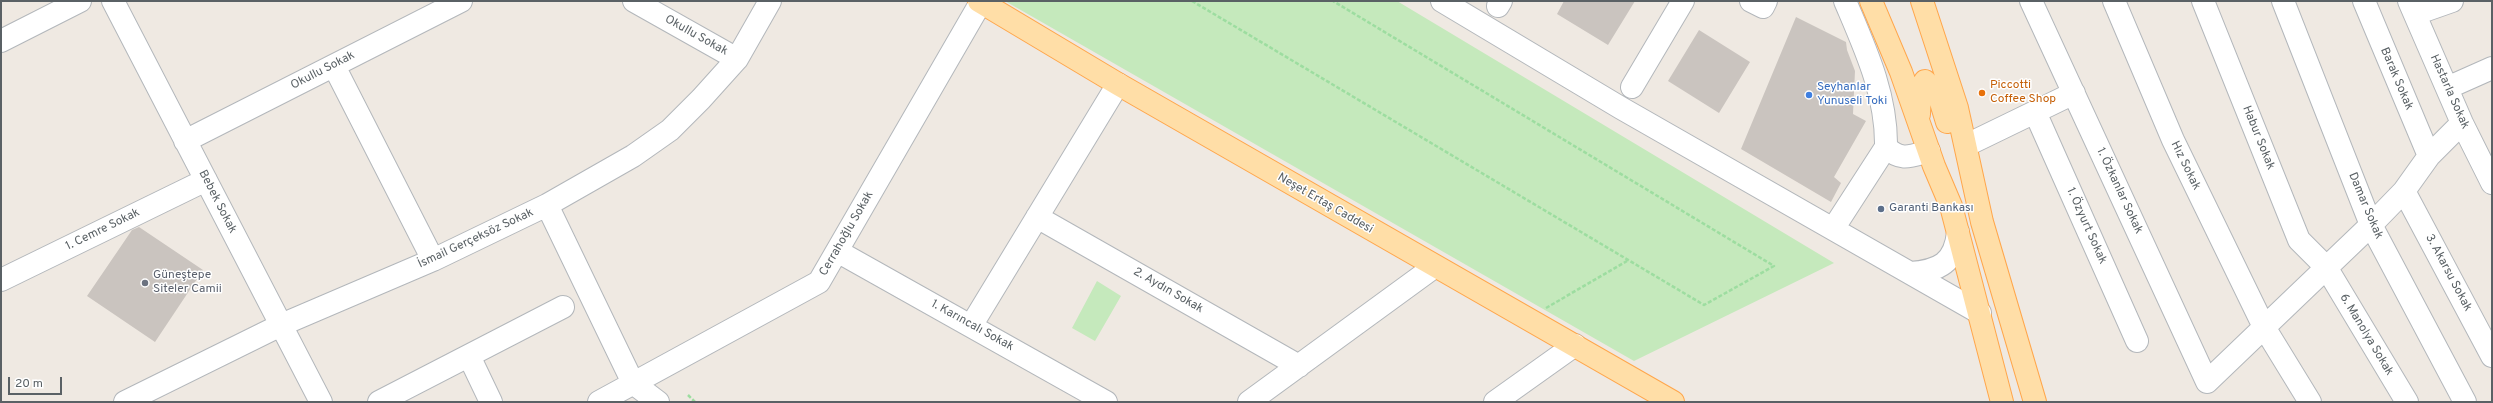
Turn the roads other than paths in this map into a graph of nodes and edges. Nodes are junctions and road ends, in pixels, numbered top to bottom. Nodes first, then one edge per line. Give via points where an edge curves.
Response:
1 (80, 1) edge
2 (113, 1) edge
3 (634, 1) edge
4 (770, 1) edge
5 (980, 1) edge
6 (1442, 1) edge
7 (1683, 1) edge
8 (1751, 1) edge
9 (1766, 1) edge
10 (1845, 1) edge
11 (1871, 1) edge
12 (2032, 1) edge
13 (2114, 1) edge
14 (2203, 1) edge
15 (2283, 1) edge
16 (2364, 1) edge
17 (2452, 1) edge
18 (448, 4) edge
19 (1924, 4) edge
20 (2412, 8) edge
21 (1, 41) edge
22 (737, 59) junction
23 (334, 66) junction
24 (2492, 68) edge
25 (1118, 84) junction
26 (1632, 86) dead end
27 (2447, 88) junction
28 (2074, 93) junction
29 (2035, 112) junction
30 (1918, 119) junction
31 (2462, 123) junction
32 (186, 140) junction
33 (1973, 142) dead end
34 (1886, 147) junction
35 (1929, 151) junction
36 (2429, 156) junction
37 (206, 180) junction
38 (2492, 183) edge
39 (2404, 190) junction
40 (547, 205) junction
41 (1980, 214) junction
42 (1037, 217) junction
43 (2371, 225) junction
44 (1833, 229) junction
45 (1958, 232) junction
46 (837, 251) junction
47 (432, 260) junction
48 (1434, 267) junction
49 (2326, 267) junction
50 (1910, 273) junction
51 (1, 280) edge
52 (563, 307) dead end
53 (1980, 313) junction
54 (281, 325) junction
55 (971, 326) junction
56 (2264, 327) junction
57 (2138, 341) dead end
58 (1575, 346) junction
59 (469, 356) junction
60 (2492, 356) edge
61 (1299, 366) junction
62 (633, 383) junction
63 (125, 402) edge
64 (321, 402) edge
65 (379, 402) edge
66 (491, 402) edge
67 (599, 402) edge
68 (658, 402) edge
69 (1106, 402) edge
70 (1249, 402) edge
71 (1495, 402) edge
72 (1673, 402) edge
73 (2002, 402) edge
74 (2035, 402) edge
75 (2310, 402) edge
76 (2407, 402) edge
77 (2465, 402) edge

1 - 21 street
2 - 32 street, Bebek Sokak
3 - 22 street, Okullu Sokak
4 - 22 street, İsmail Gerçeksöz Sokak
5 - 25 main road, Neşet Ertaş Caddesi
5 - 46 street, Cerrahoğlu Sokak
6 - 44 street via 1621,108
7 - 26 street
8 - 9 street via 1763,7
10 - 34 street via 1880,92 1886,124
11 - 30 main road
12 - 28 street, 1. Özkanlar Sokak
13 - 56 street, Hız Sokak via 2173,140
14 - 49 street, Habur Sokak via 2299,240
15 - 43 street, Damar Sokak
16 - 36 street, Barak Sokak
17 - 20 street
18 - 23 street, Okullu Sokak
19 - 41 main road via 1956,108
20 - 27 street, Hastarla Sokak
22 - 40 street, İsmail Gerçeksöz Sokak via 670,130 633,156
23 - 32 street, Okullu Sokak
23 - 47 street
24 - 27 street
25 - 42 street
25 - 48 main road, Neşet Ertaş Caddesi
27 - 31 street, Hastarla Sokak
28 - 29 street
28 - 56 street, 1. Özkanlar Sokak via 2208,382
29 - 33 street
29 - 57 street, 1. Özyurt Sokak
30 - 35 main road
30 - 41 main road via 1920,90 1925,81 1943,103 1954,156 1969,196
31 - 36 street
31 - 38 street, Hastarla Sokak
32 - 37 street, Bebek Sokak
34 - 35 street via 1897,156 1904,157
34 - 44 street
35 - 45 main road via 1951,206
36 - 39 street
37 - 51 street, 1. Cemre Sokak
37 - 54 street, Bebek Sokak
39 - 43 street
39 - 60 street, 3. Akarsu Sokak
40 - 47 street, İsmail Gerçeksöz Sokak
40 - 62 street
41 - 74 main road
42 - 55 street
42 - 61 street, 2. Aydın Sokak
43 - 49 street
43 - 77 street, Damar Sokak
44 - 50 street
45 - 50 street via 1956,248 1943,265 1925,272
45 - 53 main road
46 - 55 street, 1. Karıncalı Sokak
46 - 62 street, Cerrahoğlu Sokak via 819,282
47 - 54 street, İsmail Gerçeksöz Sokak
48 - 58 main road, Neşet Ertaş Caddesi
48 - 61 street
49 - 56 street
49 - 76 street, 6. Manolya Sokak
50 - 53 street
52 - 59 street
53 - 73 main road
54 - 63 street, İsmail Gerçeksöz Sokak
54 - 64 street, Bebek Sokak
55 - 69 street, 1. Karıncalı Sokak
56 - 75 street, Hız Sokak
58 - 71 street
58 - 72 main road, Neşet Ertaş Caddesi
59 - 65 street
59 - 66 street
61 - 70 street
62 - 67 street, Cerrahoğlu Sokak
62 - 68 street

